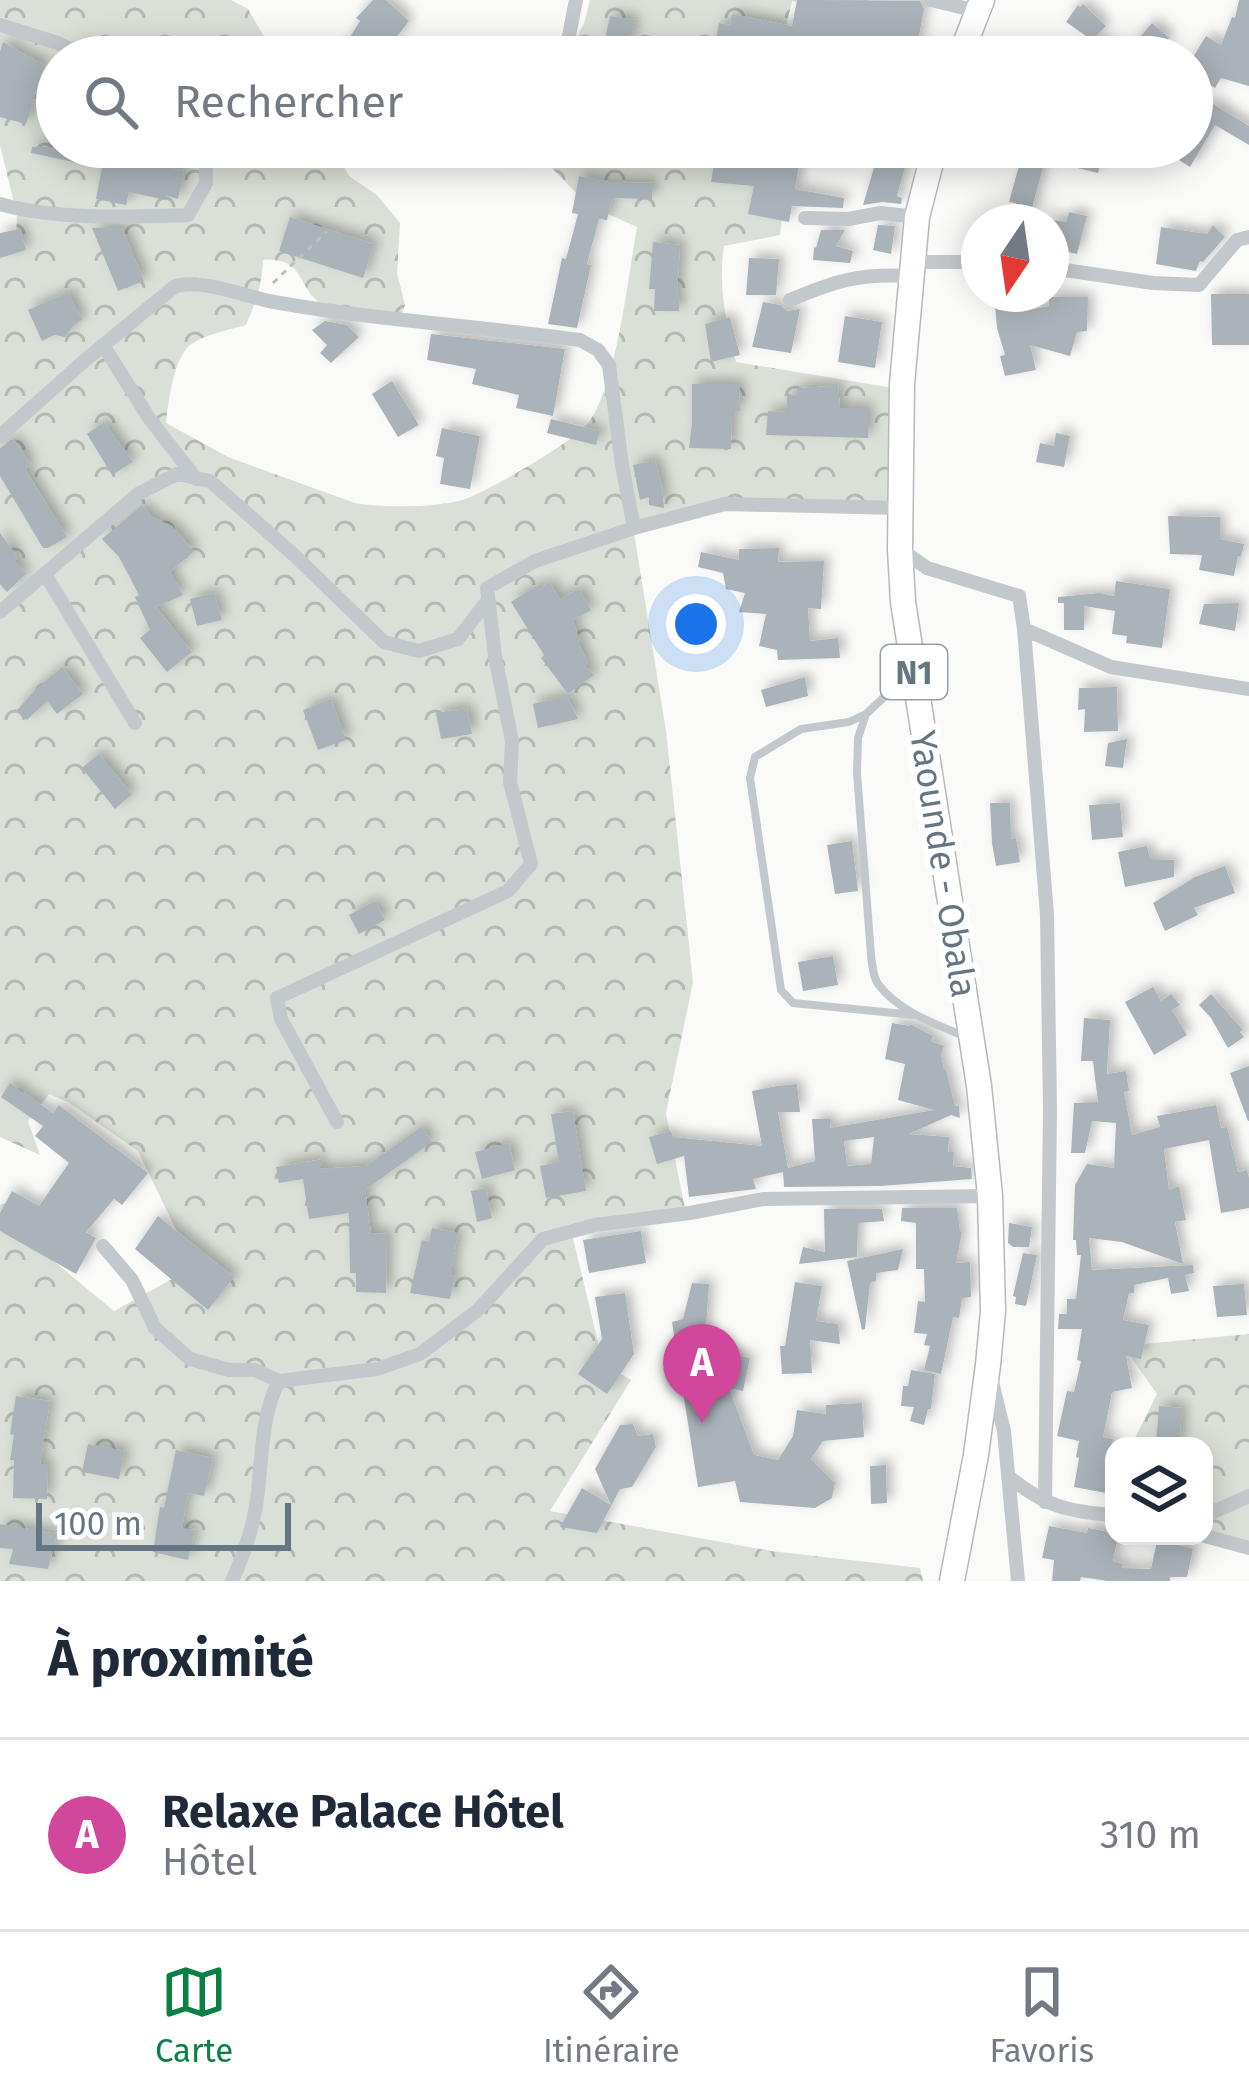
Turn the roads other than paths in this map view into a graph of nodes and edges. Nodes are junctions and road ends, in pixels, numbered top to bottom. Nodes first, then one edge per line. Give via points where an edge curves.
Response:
1 (576, 0) edge
2 (931, 0) edge
3 (980, 5) edge
4 (0, 25) edge
5 (569, 36) edge
6 (967, 36) edge
7 (36, 37) edge
8 (206, 168) edge
9 (930, 168) edge
10 (0, 204) edge
11 (805, 218) dead end
12 (917, 218) junction
13 (1249, 237) edge
14 (961, 264) edge
15 (911, 269) junction
16 (1069, 271) edge
17 (790, 300) dead end
18 (103, 345) junction
19 (0, 436) edge
20 (196, 478) junction
21 (900, 508) junction
22 (634, 528) junction
23 (900, 549) junction
24 (45, 574) junction
25 (488, 600) junction
26 (0, 612) edge
27 (1024, 629) junction
28 (914, 670) junction
29 (1249, 689) edge
30 (866, 714) junction
31 (135, 723) dead end
32 (914, 1015) junction
33 (971, 1040) junction
34 (337, 1122) dead end
35 (991, 1196) junction
36 (103, 1246) dead end
37 (988, 1365) junction
38 (278, 1381) junction
39 (1008, 1476) junction
40 (1249, 1496) edge
41 (1045, 1502) junction
42 (1213, 1512) edge
43 (1105, 1514) edge
44 (1213, 1538) edge
45 (1249, 1548) edge
46 (232, 1581) edge
47 (952, 1581) edge
48 (1018, 1581) edge

1 - 5 street
2 - 3 street
3 - 6 highway
4 - 7 street
8 - 10 street via 188,214 128,218
9 - 12 highway, Yaounde - Obala / N1
11 - 12 street
12 - 15 highway, Yaounde - Obala / N1
13 - 16 street via 1237,240 1199,285
14 - 15 street
15 - 17 street via 844,278
15 - 21 highway, Yaounde - Obala / N1
18 - 19 street
18 - 20 street
18 - 22 street via 186,282 269,302 580,340 609,365
20 - 24 street via 177,474 138,494
20 - 25 street via 294,555 384,642 419,651 458,639
21 - 22 street via 725,504
21 - 23 highway, Yaounde - Obala / N1
22 - 25 street via 535,560 487,587
23 - 27 street via 927,568 1019,596
23 - 28 highway, Yaounde - Obala / N1
24 - 26 street
24 - 31 street
25 - 34 street via 512,740 510,782 531,864 508,890 277,998
27 - 29 street via 1111,667
27 - 41 street via 1047,915
28 - 30 lane
28 - 33 highway, Yaounde - Obala / N1
30 - 32 lane via 857,773 875,981
30 - 32 lane via 801,729 754,757 750,778 781,990 794,1004
32 - 33 lane
33 - 35 highway, Yaounde - Obala / N1
35 - 37 highway, Yaounde - Obala / N1
35 - 38 street via 764,1199 595,1225 544,1239 478,1310 420,1354 377,1369
36 - 38 street via 132,1280 155,1328 190,1359
37 - 39 street
37 - 47 highway, Yaounde - Obala / N1
38 - 46 street via 246,1550
39 - 41 street
39 - 48 street
40 - 42 street
41 - 43 street
44 - 45 street

